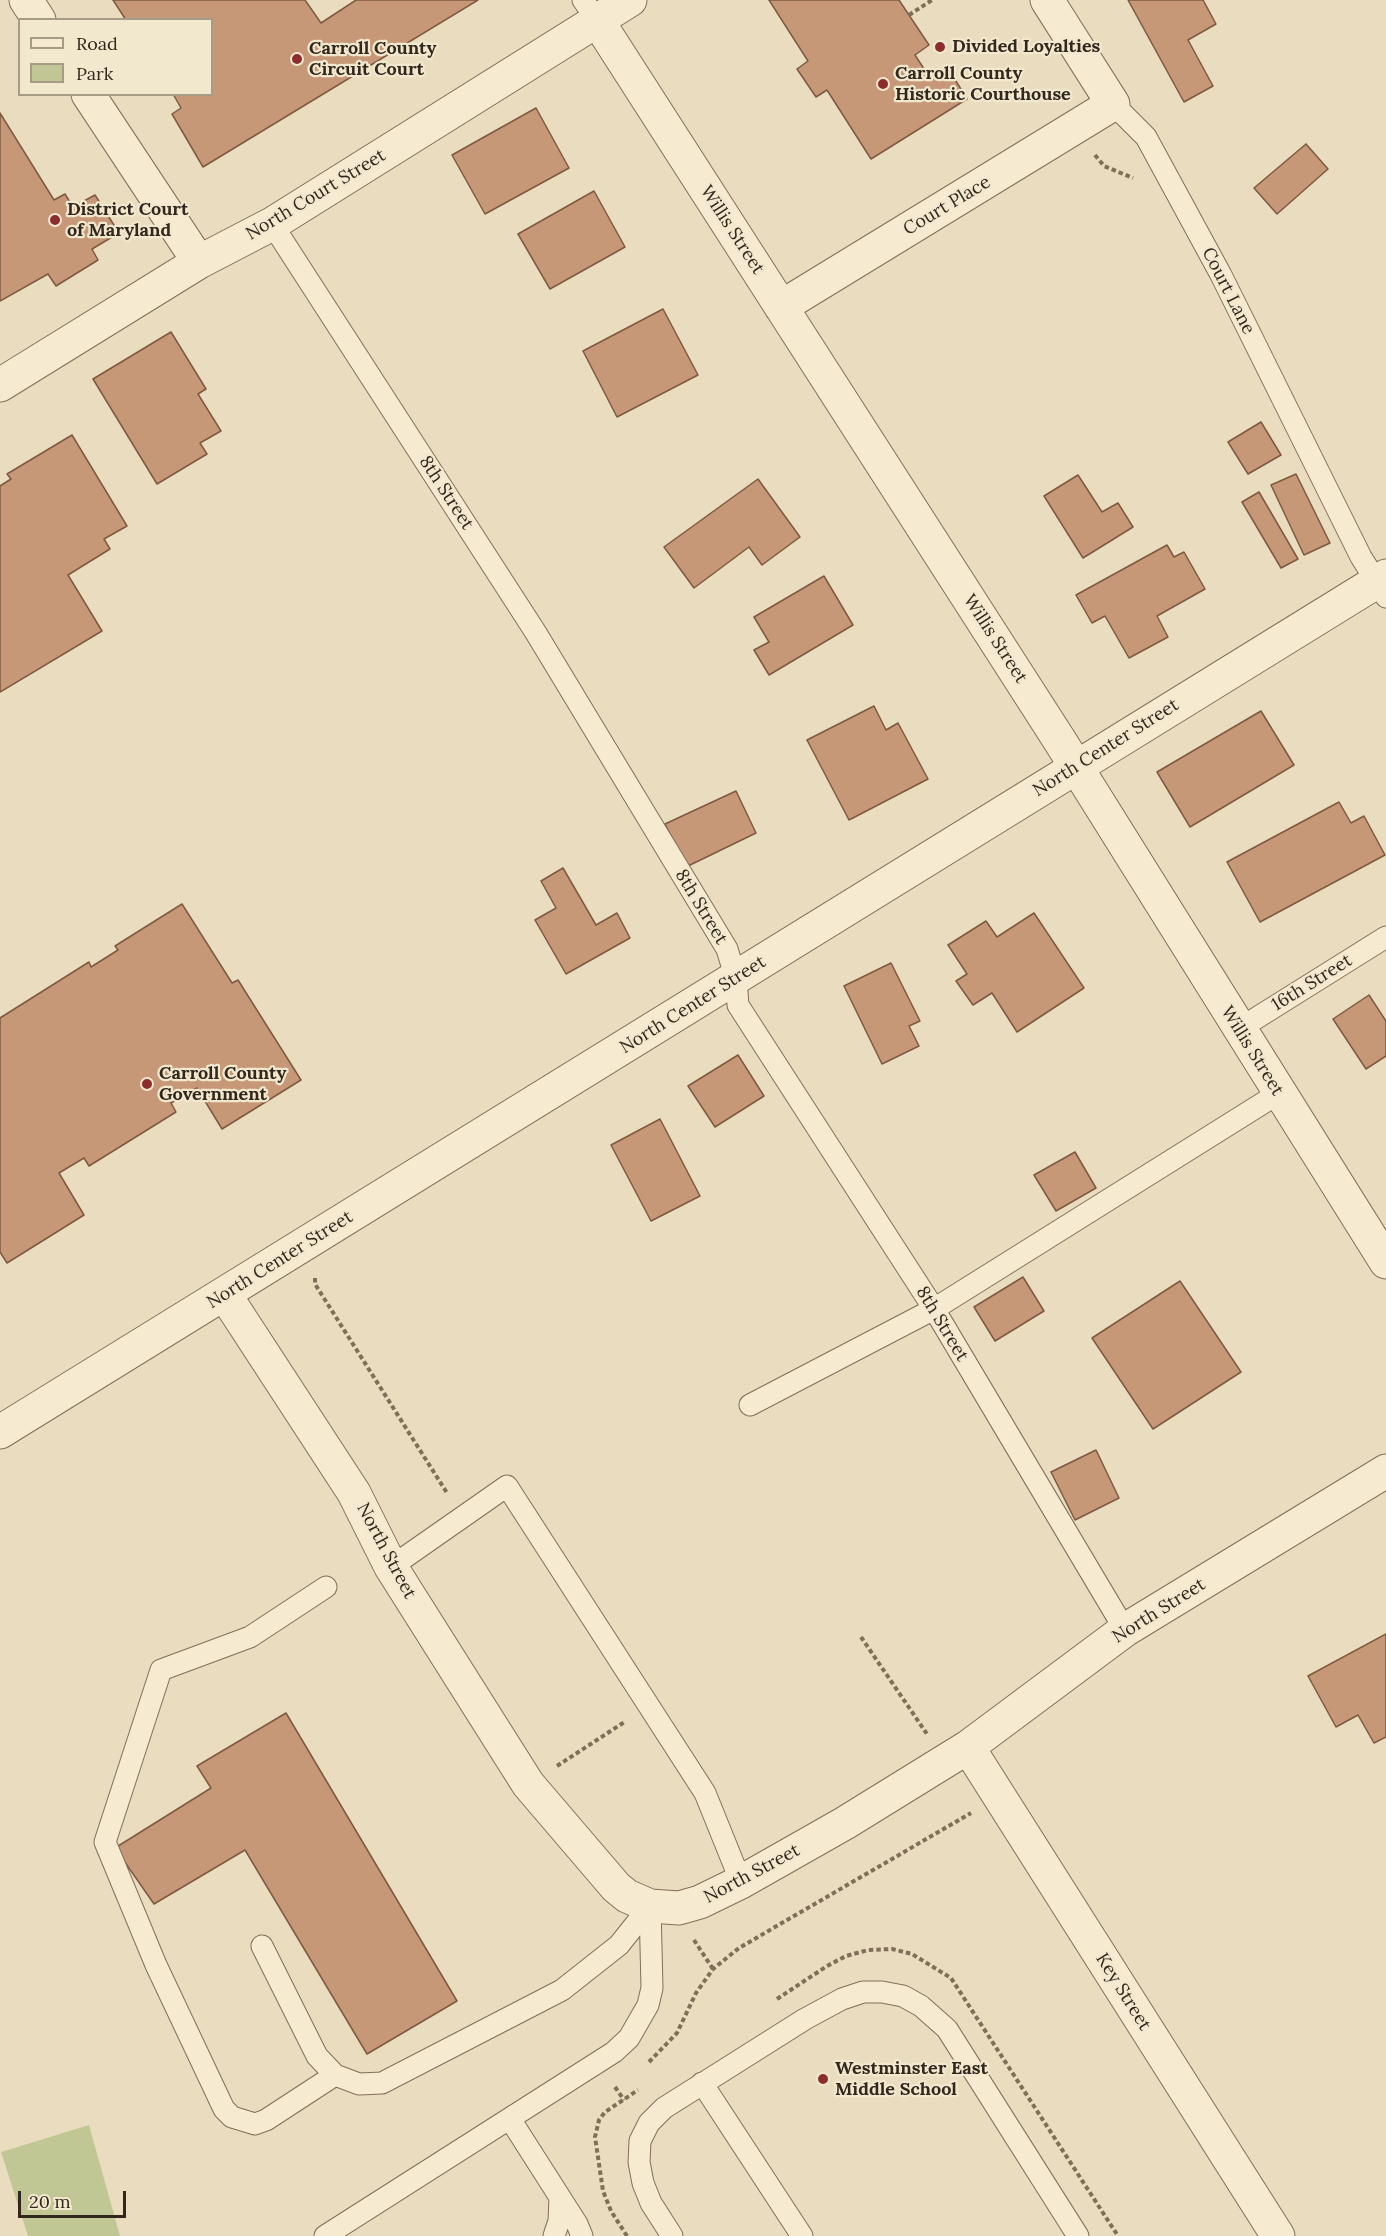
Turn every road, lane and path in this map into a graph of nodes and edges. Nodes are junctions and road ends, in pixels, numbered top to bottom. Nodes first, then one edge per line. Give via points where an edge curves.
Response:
1 (26, 0) edge
2 (630, 0) edge
3 (932, 0) edge
4 (1047, 0) edge
5 (590, 10) edge
6 (909, 15) dead end
7 (38, 18) edge
8 (89, 96) edge
9 (1113, 104) junction
10 (1095, 154) dead end
11 (1135, 180) dead end
12 (272, 224) junction
13 (199, 262) junction
14 (781, 307) junction
15 (0, 385) edge
16 (1383, 585) edge
17 (1075, 767) junction
18 (1386, 937) edge
19 (736, 979) junction
20 (1239, 1029) junction
21 (1279, 1093) junction
22 (1386, 1262) edge
23 (315, 1270) dead end
24 (225, 1295) junction
25 (934, 1309) junction
26 (750, 1405) dead end
27 (0, 1432) edge
28 (1386, 1471) edge
29 (461, 1517) junction
30 (391, 1567) junction
31 (326, 1587) dead end
32 (1125, 1630) junction
33 (861, 1637) dead end
34 (649, 1706) junction
35 (932, 1742) dead end
36 (968, 1748) junction
37 (567, 1760) dead end
38 (971, 1813) dead end
39 (741, 1882) junction
40 (650, 1906) junction
41 (689, 1932) dead end
42 (262, 1946) dead end
43 (713, 1969) junction
44 (769, 2004) dead end
45 (643, 2068) dead end
46 (335, 2075) junction
47 (622, 2082) dead end
48 (702, 2083) junction
49 (615, 2087) junction
50 (643, 2087) dead end
51 (607, 2092) dead end
52 (624, 2100) junction
53 (510, 2119) junction
54 (560, 2197) junction
55 (325, 2236) edge
56 (554, 2236) edge
57 (582, 2236) edge
58 (627, 2236) edge
59 (672, 2236) edge
60 (802, 2236) edge
61 (1078, 2236) edge
62 (1118, 2236) edge
63 (1278, 2236) edge

1 - 7 street
2 - 5 street, North Court Street
3 - 6 path
4 - 9 street, Court Lane
5 - 12 street, North Court Street
5 - 14 street, Willis Street
8 - 13 street
9 - 14 street, Court Place
9 - 16 lane, Court Lane via 1146,136 1221,275 1361,557
10 - 11 path via 1104,166
12 - 13 street, North Court Street
12 - 19 lane, 8th Street via 536,633 727,949
13 - 15 street, North Court Street
14 - 17 street, Willis Street
16 - 17 street, North Center Street
17 - 19 street, North Center Street
17 - 20 street, Willis Street
18 - 20 lane, 16th Street
19 - 24 street, North Center Street
19 - 25 lane, 8th Street via 738,1005
20 - 21 street, Willis Street
21 - 22 street, Willis Street
21 - 25 lane
23 - 29 path via 315,1284
24 - 27 street, North Center Street
24 - 30 street, North Street via 354,1493
25 - 26 lane
25 - 32 lane, 8th Street
28 - 32 street, North Street
29 - 30 lane
29 - 34 lane via 507,1486
30 - 40 street, North Street via 528,1785 616,1887
31 - 46 lane via 250,1637 161,1670 105,1842 156,1965 224,2109 232,2117 255,2124
32 - 36 street, North Street
33 - 35 path
34 - 37 path
34 - 39 lane via 705,1793
36 - 39 street, North Street
36 - 63 street, Key Street
38 - 43 path via 739,1948
39 - 40 street, North Street via 679,1908
40 - 46 lane via 619,1945 562,1990 382,2083 358,2084
40 - 53 lane via 652,1988 648,2005 629,2038 614,2052
41 - 43 path
42 - 46 lane via 317,2056
43 - 45 path via 676,2033
44 - 62 path via 827,1966 868,1950 892,1949 932,1965 951,1978 966,1997
47 - 49 path
48 - 59 lane via 664,2108 649,2123 640,2141 643,2183
48 - 60 lane
48 - 61 lane via 842,1999 863,1992 903,1996 935,2016 947,2029
49 - 51 path
49 - 52 path
50 - 52 path
52 - 58 path via 605,2112 595,2137 603,2191
53 - 54 lane
53 - 55 lane
54 - 56 lane
54 - 57 lane

